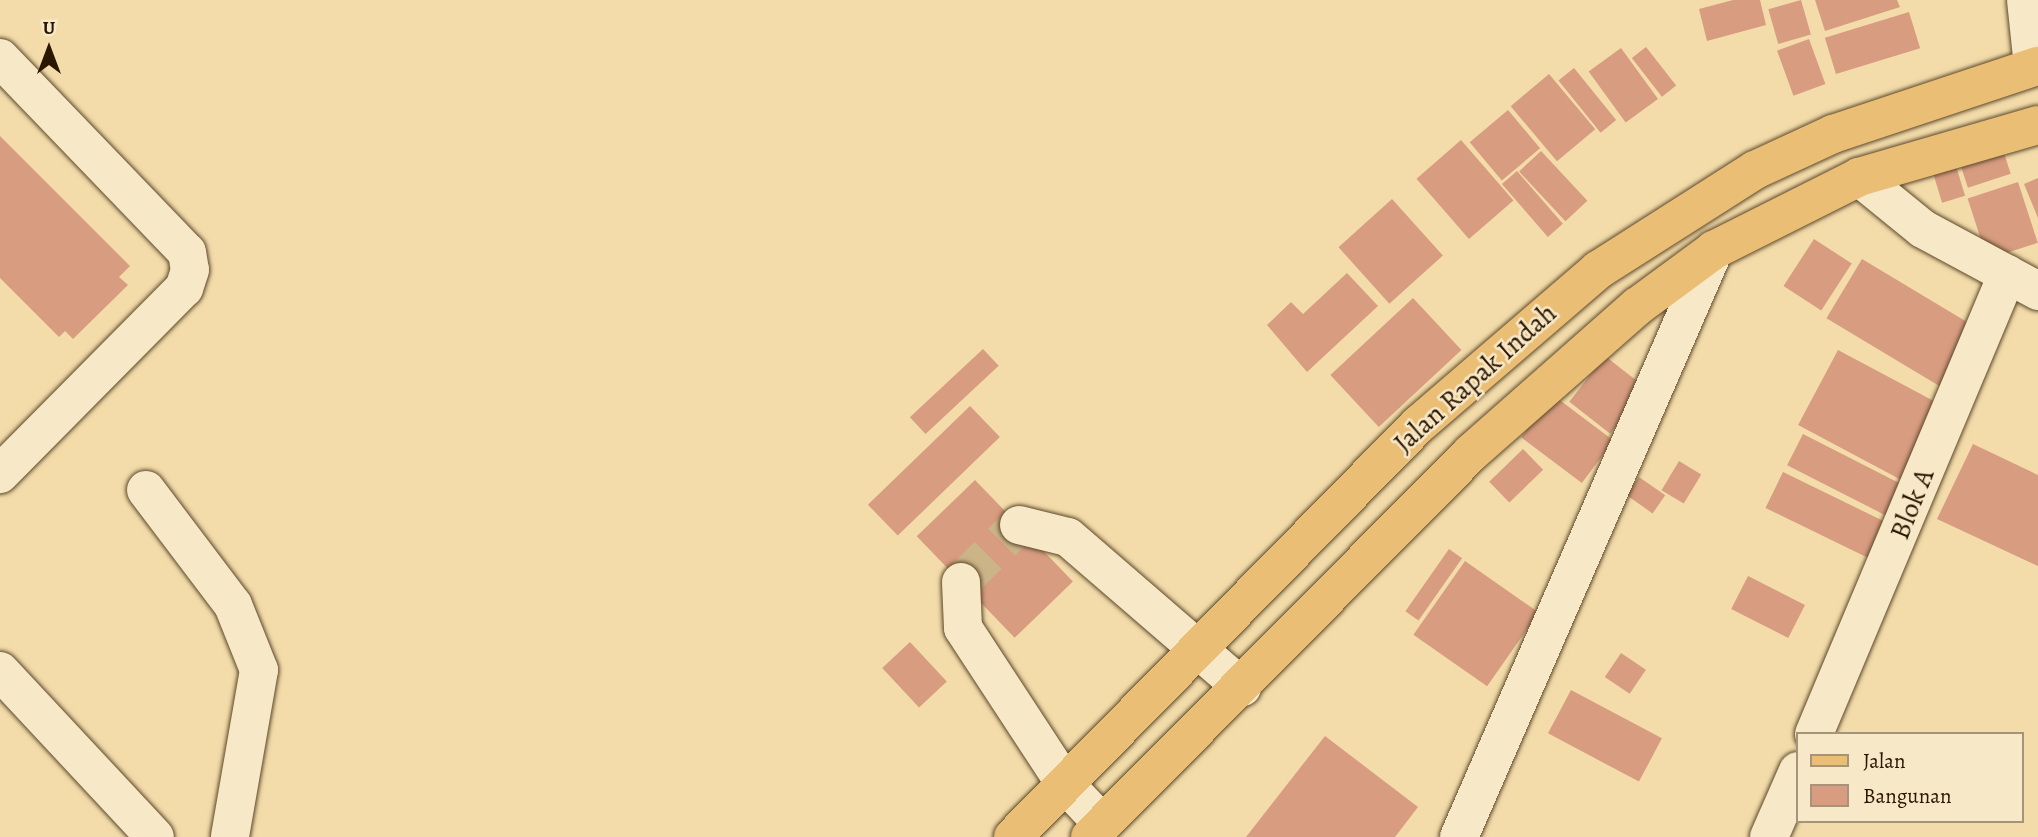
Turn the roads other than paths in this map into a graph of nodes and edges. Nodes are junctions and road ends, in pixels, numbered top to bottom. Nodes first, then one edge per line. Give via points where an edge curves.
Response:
1 (2026, 0) edge
2 (0, 58) edge
3 (2035, 67) edge
4 (2038, 125) edge
5 (1859, 177) junction
6 (1714, 250) junction
7 (2022, 282) edge
8 (0, 474) edge
9 (146, 490) dead end
10 (1019, 526) dead end
11 (961, 582) dead end
12 (1195, 651) junction
13 (0, 671) edge
14 (1242, 687) junction
15 (1815, 732) edge
16 (1797, 773) edge
17 (1065, 783) junction
18 (1097, 831) edge
19 (155, 837) edge
20 (230, 837) edge
21 (1013, 837) edge
22 (1459, 837) edge
23 (1769, 837) edge

1 - 3 street
2 - 8 street via 187,252 190,270 184,288
3 - 12 main road, Jalan Rapak Indah via 1833,134 1755,170 1598,270 1418,425
4 - 5 main road, Jalan Rapak Indah
5 - 6 main road, Jalan Rapak Indah
5 - 7 street via 1923,229
6 - 14 main road, Jalan Rapak Indah via 1638,306 1471,453
6 - 22 street
7 - 15 street, Blok A
9 - 20 street via 233,605 259,670
10 - 12 street via 1068,537
11 - 17 street via 963,628
12 - 14 street
12 - 17 main road, Jalan Rapak Indah
13 - 19 street
14 - 18 main road, Jalan Rapak Indah
16 - 23 street
17 - 18 street
17 - 21 main road, Jalan Rapak Indah

